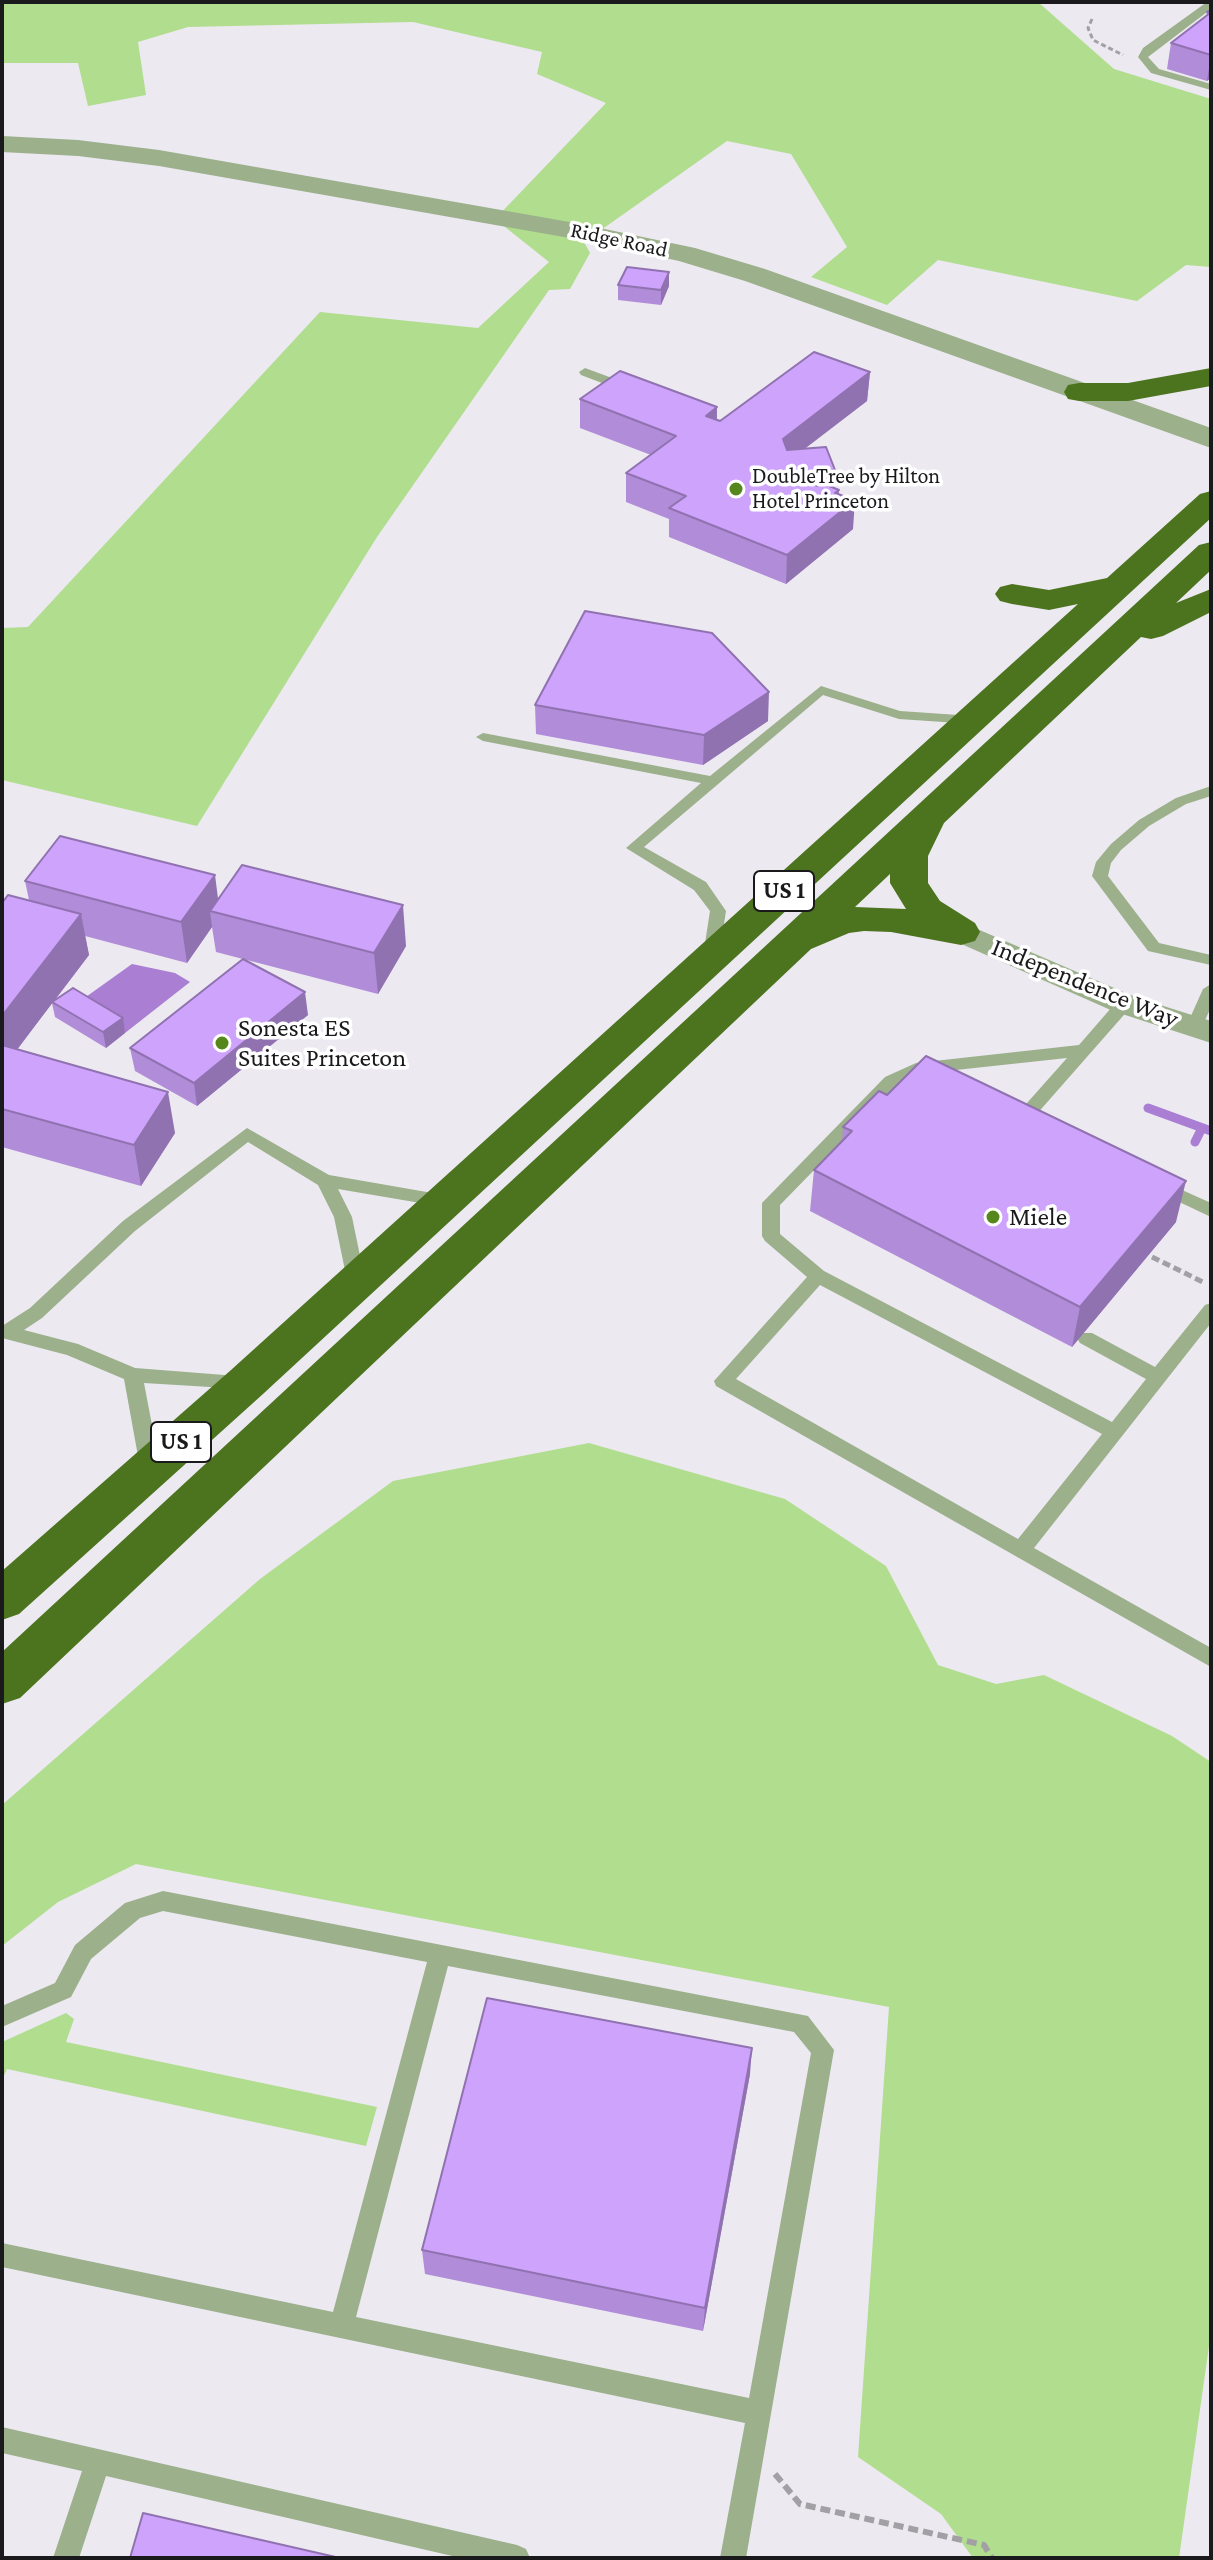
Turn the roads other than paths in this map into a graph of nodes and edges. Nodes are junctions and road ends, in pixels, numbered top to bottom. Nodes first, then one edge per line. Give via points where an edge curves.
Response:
1 (1211, 4) edge
2 (1211, 87) edge
3 (2, 144) edge
4 (585, 372) dead end
5 (1206, 378) edge
6 (639, 392) edge
7 (1079, 392) junction
8 (1162, 421) junction
9 (1211, 439) edge
10 (1211, 501) edge
11 (1211, 552) edge
12 (1121, 585) junction
13 (1211, 599) edge
14 (1041, 658) junction
15 (1090, 665) junction
16 (973, 720) junction
17 (483, 737) dead end
18 (713, 781) junction
19 (1211, 791) edge
20 (929, 816) junction
21 (961, 932) junction
22 (794, 942) junction
23 (710, 959) junction
24 (1211, 960) edge
25 (1211, 989) edge
26 (1124, 1004) junction
27 (1202, 1030) edge
28 (1084, 1050) junction
29 (916, 1069) junction
30 (950, 1085) edge
31 (995, 1106) edge
32 (1141, 1177) edge
33 (325, 1181) junction
34 (444, 1201) junction
35 (1211, 1211) edge
36 (818, 1276) junction
37 (356, 1280) junction
38 (1211, 1310) edge
39 (1086, 1338) edge
40 (133, 1375) junction
41 (1158, 1377) junction
42 (247, 1382) junction
43 (1114, 1432) junction
44 (150, 1469) junction
45 (1021, 1550) junction
46 (2, 1600) edge
47 (1211, 1658) edge
48 (2, 1683) edge
49 (440, 1955) junction
50 (2, 2017) edge
51 (2, 2255) edge
52 (341, 2326) junction
53 (759, 2413) junction
54 (2, 2440) edge
55 (98, 2462) junction
56 (456, 2551) edge
57 (66, 2558) edge
58 (517, 2558) edge
59 (733, 2558) edge

1 - 2 lane via 1143,57 1155,71
3 - 7 street, Ridge Road via 159,158 685,254
4 - 6 lane
5 - 7 highway via 1128,392
5 - 8 highway via 1175,393 1165,404
7 - 8 street, Ridge Road
8 - 9 street, Ridge Road
10 - 12 highway, US 1
11 - 15 highway, US 1
12 - 14 highway, US 1
12 - 14 highway via 1049,600 1012,594 1037,620
13 - 15 highway
14 - 16 highway, US 1
15 - 20 highway, US 1
16 - 18 lane via 899,715 821,690
16 - 23 highway, US 1
17 - 18 lane
18 - 23 lane via 634,848 700,886 718,911
19 - 24 lane via 1144,823 1116,847 1100,876 1154,947
20 - 21 highway via 909,856 909,883 926,910
20 - 22 highway, US 1
21 - 22 highway via 864,918
21 - 26 street, Independence Way
22 - 48 highway, US 1
23 - 34 highway, US 1
25 - 27 lane
26 - 27 street, Independence Way
26 - 28 lane
28 - 29 lane
28 - 31 lane via 1029,1123
29 - 30 lane
29 - 36 lane via 891,1081 771,1203 771,1236
32 - 35 lane
33 - 34 lane
33 - 37 lane via 343,1217
33 - 40 lane via 247,1134 129,1226 36,1313 6,1332 71,1349
34 - 37 highway, US 1
36 - 43 lane
36 - 45 lane via 723,1381
37 - 42 highway, US 1
38 - 41 lane
39 - 41 lane
40 - 42 lane
40 - 44 lane
41 - 43 lane
42 - 44 highway, US 1
43 - 45 lane
44 - 46 highway, US 1
45 - 47 lane
49 - 50 lane via 163,1901 133,1910 83,1952 63,1990
49 - 52 lane
49 - 53 lane via 800,2023 823,2050
51 - 52 lane
52 - 53 lane
53 - 59 lane
54 - 55 lane
55 - 56 lane
55 - 57 lane
56 - 58 lane

